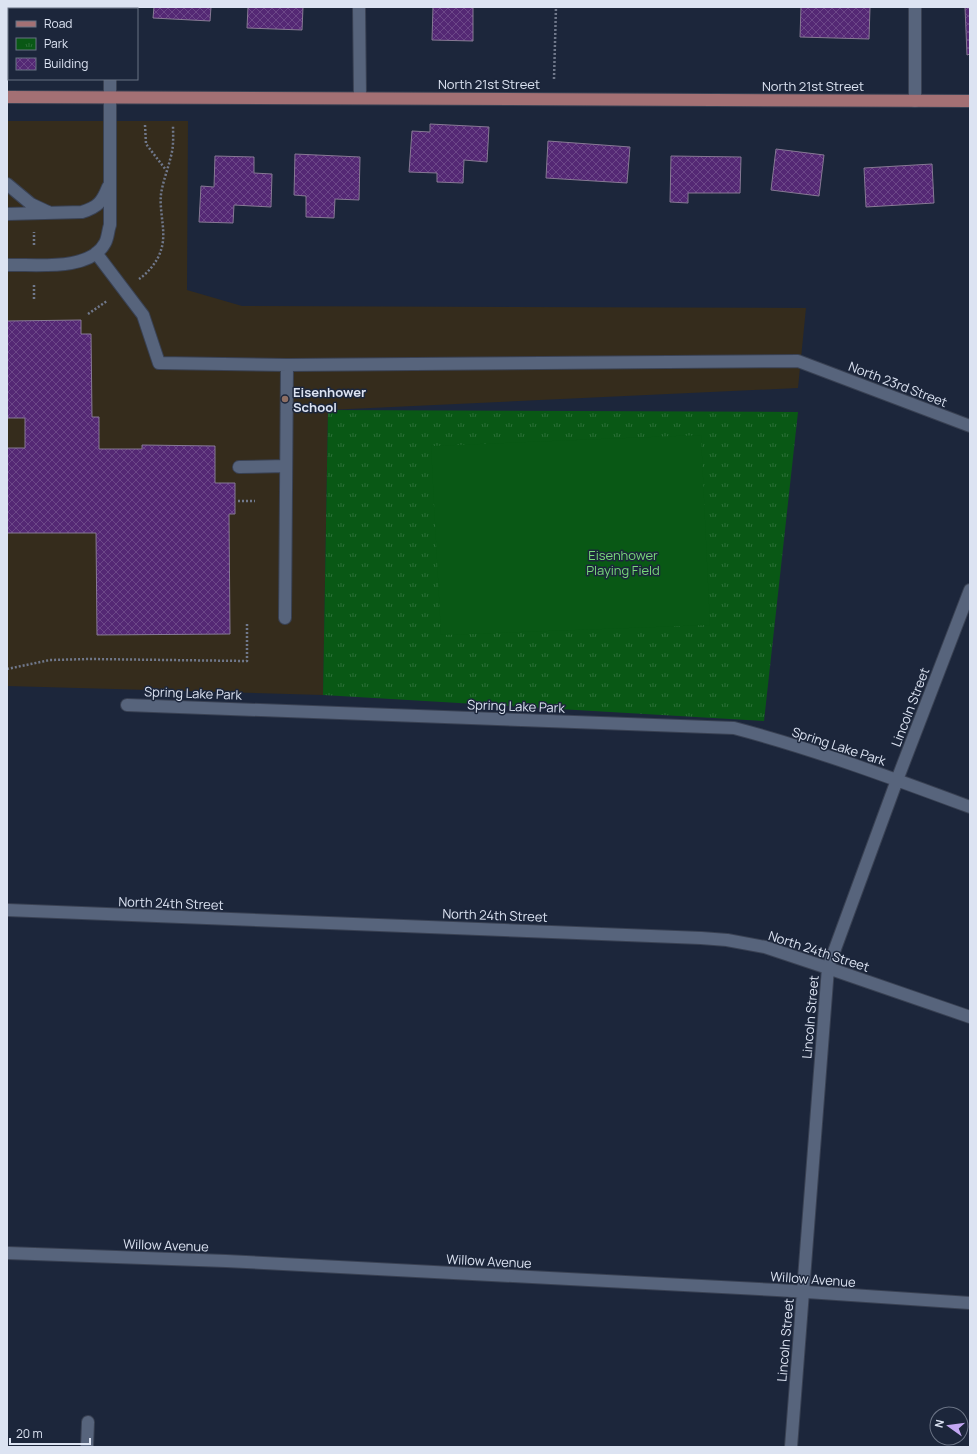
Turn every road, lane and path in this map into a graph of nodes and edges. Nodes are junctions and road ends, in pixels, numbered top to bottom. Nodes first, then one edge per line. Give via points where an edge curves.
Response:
1 (359, 7) edge
2 (556, 7) edge
3 (915, 7) edge
4 (110, 80) edge
5 (7, 97) edge
6 (360, 97) junction
7 (110, 98) junction
8 (553, 98) junction
9 (915, 101) junction
10 (970, 101) edge
11 (145, 125) dead end
12 (173, 125) dead end
13 (166, 170) junction
14 (7, 184) edge
15 (109, 184) junction
16 (7, 214) edge
17 (52, 214) junction
18 (96, 253) junction
19 (7, 264) edge
20 (124, 290) junction
21 (88, 314) dead end
22 (287, 364) junction
23 (970, 426) edge
24 (286, 466) junction
25 (239, 467) dead end
26 (238, 501) dead end
27 (254, 501) dead end
28 (970, 590) edge
29 (285, 618) dead end
30 (247, 622) dead end
31 (7, 669) edge
32 (127, 705) dead end
33 (897, 780) junction
34 (970, 807) edge
35 (7, 910) edge
36 (828, 968) junction
37 (970, 1017) edge
38 (7, 1253) edge
39 (803, 1292) junction
40 (970, 1303) edge
41 (88, 1422) dead end
42 (87, 1447) edge
43 (791, 1447) edge

1 - 6 street
2 - 8 path
3 - 9 street
4 - 7 street
5 - 7 main road, North 21st Street
6 - 7 main road, North 21st Street
6 - 8 main road, North 21st Street
7 - 15 street
8 - 9 main road, North 21st Street
9 - 10 main road, North 21st Street
11 - 13 path via 146,144
12 - 13 path via 174,143
13 - 20 path via 161,196 161,252 145,275
14 - 17 street via 31,204
15 - 17 street via 103,199 93,209
15 - 18 street via 110,225 105,243
16 - 17 street
18 - 19 street via 82,261 68,264
18 - 20 street
20 - 21 path
20 - 22 street, North 23rd Street via 143,315 158,363
22 - 23 street, North 23rd Street via 798,361
22 - 24 street
24 - 25 street
24 - 29 street
26 - 27 path
28 - 33 street, Lincoln Street
30 - 31 path via 247,660 50,660
32 - 33 street, Spring Lake Park via 734,728
33 - 34 street, Spring Lake Park
33 - 36 street, Lincoln Street
35 - 36 street, North 24th Street via 701,938 765,947
36 - 37 street, North 24th Street
36 - 39 street, Lincoln Street
38 - 39 street, Willow Avenue via 226,1261
39 - 40 street, Willow Avenue
39 - 43 street, Lincoln Street
41 - 42 street

